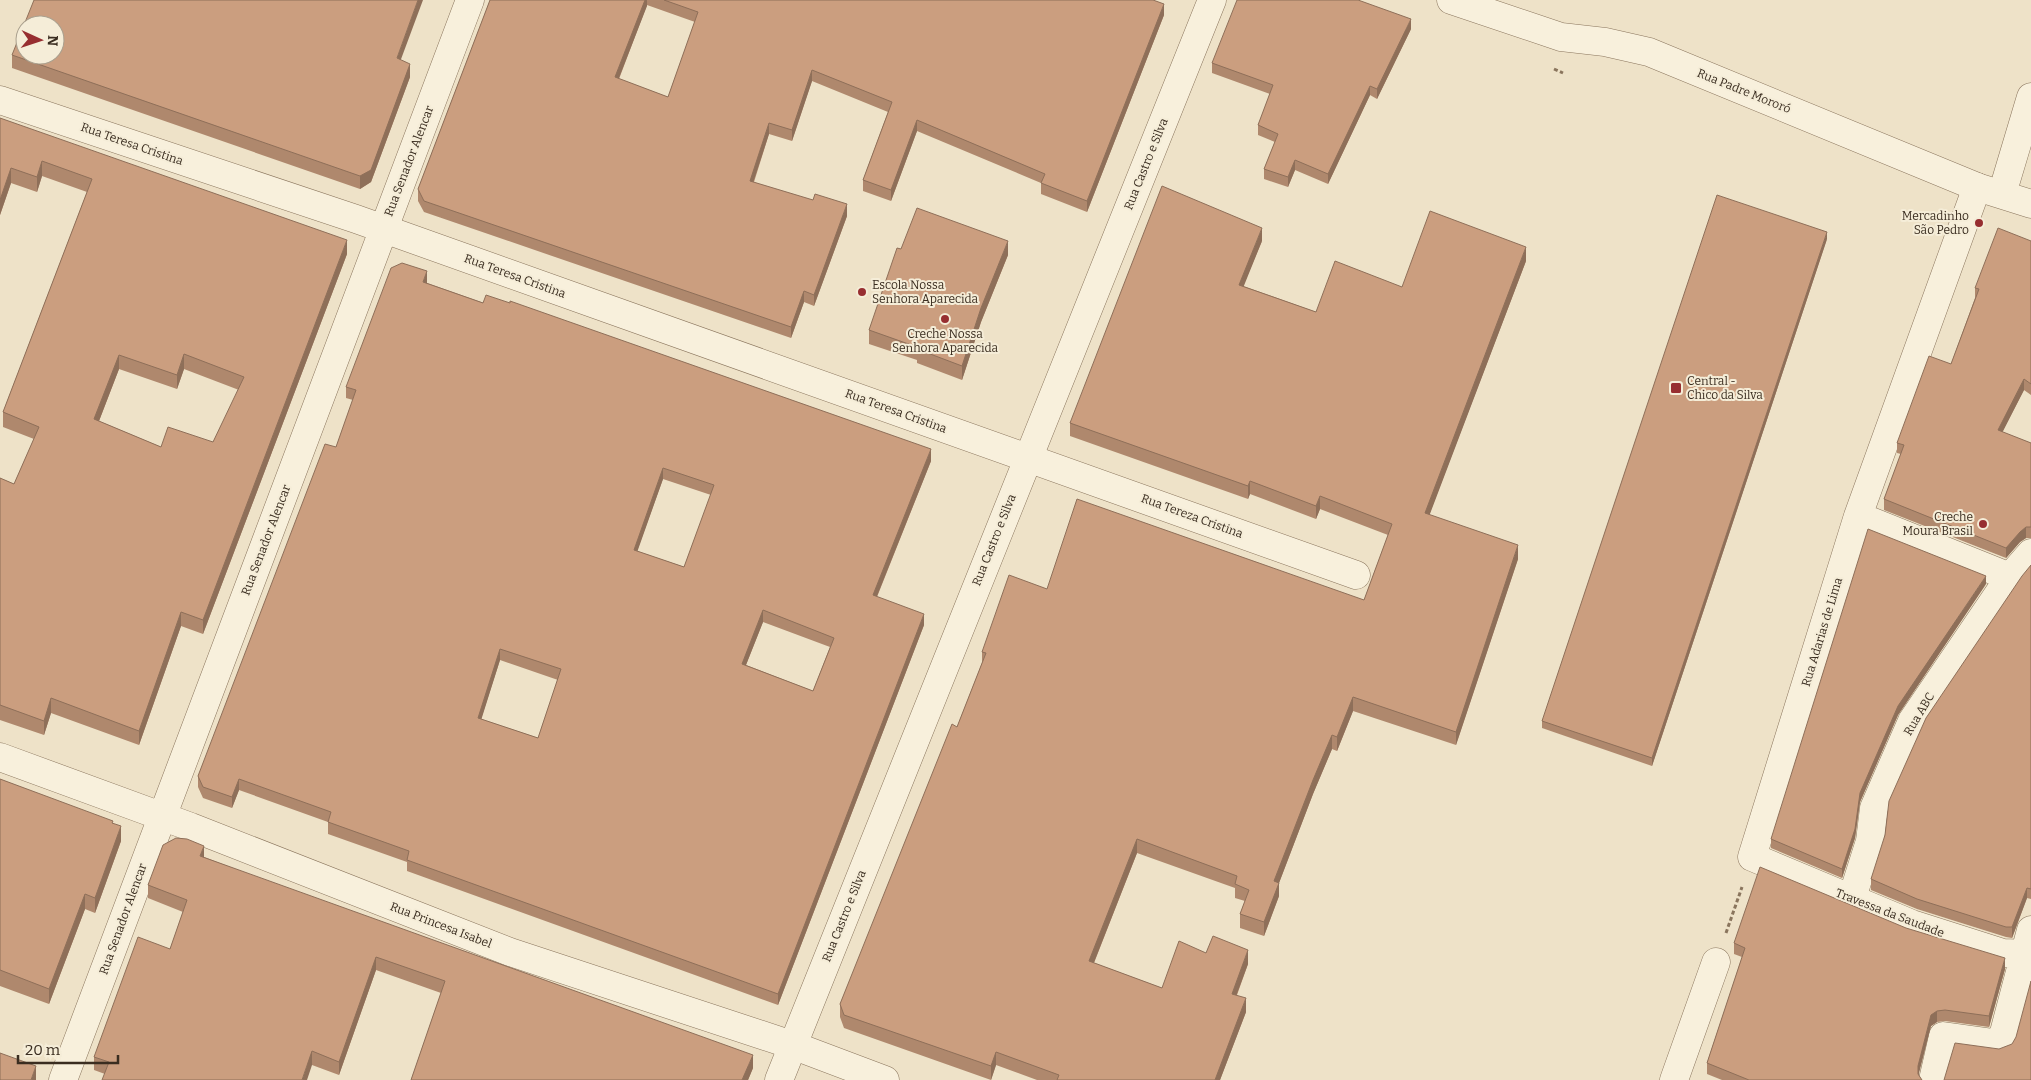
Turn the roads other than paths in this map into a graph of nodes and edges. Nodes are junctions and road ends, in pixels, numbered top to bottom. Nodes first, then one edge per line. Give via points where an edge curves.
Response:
1 (470, 0) edge
2 (1212, 0) edge
3 (1451, 0) edge
4 (2031, 97) edge
5 (0, 100) edge
6 (1990, 191) junction
7 (2031, 204) edge
8 (384, 229) junction
9 (1027, 457) junction
10 (1858, 516) junction
11 (2031, 553) edge
12 (1356, 575) dead end
13 (2010, 577) junction
14 (0, 757) edge
15 (162, 816) junction
16 (1752, 858) joint
17 (1852, 898) junction
18 (2028, 946) edge
19 (1716, 962) road end
20 (792, 1046) junction
21 (63, 1080) edge
22 (779, 1080) edge
23 (886, 1080) edge
24 (1674, 1080) edge
25 (1934, 1080) edge

1 - 8 street, Rua Senador Alencar
2 - 9 street, Rua Castro e Silva
3 - 6 street, Rua Padre Mororó via 1561,37 1650,52
4 - 6 street, Rua Adarias de Lima
5 - 8 street, Rua Teresa Cristina
6 - 7 street, Rua Padre Mororó
6 - 10 street, Rua Adarias de Lima
8 - 9 street, Rua Teresa Cristina
8 - 15 street, Rua Senador Alencar
9 - 12 street, Rua Tereza Cristina
9 - 20 street, Rua Castro e Silva
10 - 13 street
10 - 16 street, Rua Adarias de Lima
11 - 13 street, Rua ABC
13 - 17 street, Rua ABC via 1912,722 1874,808 1870,841
14 - 15 street, Rua Princesa Isabel
15 - 20 street, Rua Princesa Isabel via 510,952
15 - 21 street, Rua Senador Alencar
16 - 17 street, Travessa da Saudade
17 - 18 street, Travessa da Saudade via 1912,924 2002,953
18 - 25 street via 2001,1044 1943,1036
19 - 24 street
20 - 22 street, Rua Castro e Silva
20 - 23 street, Rua Princesa Isabel

